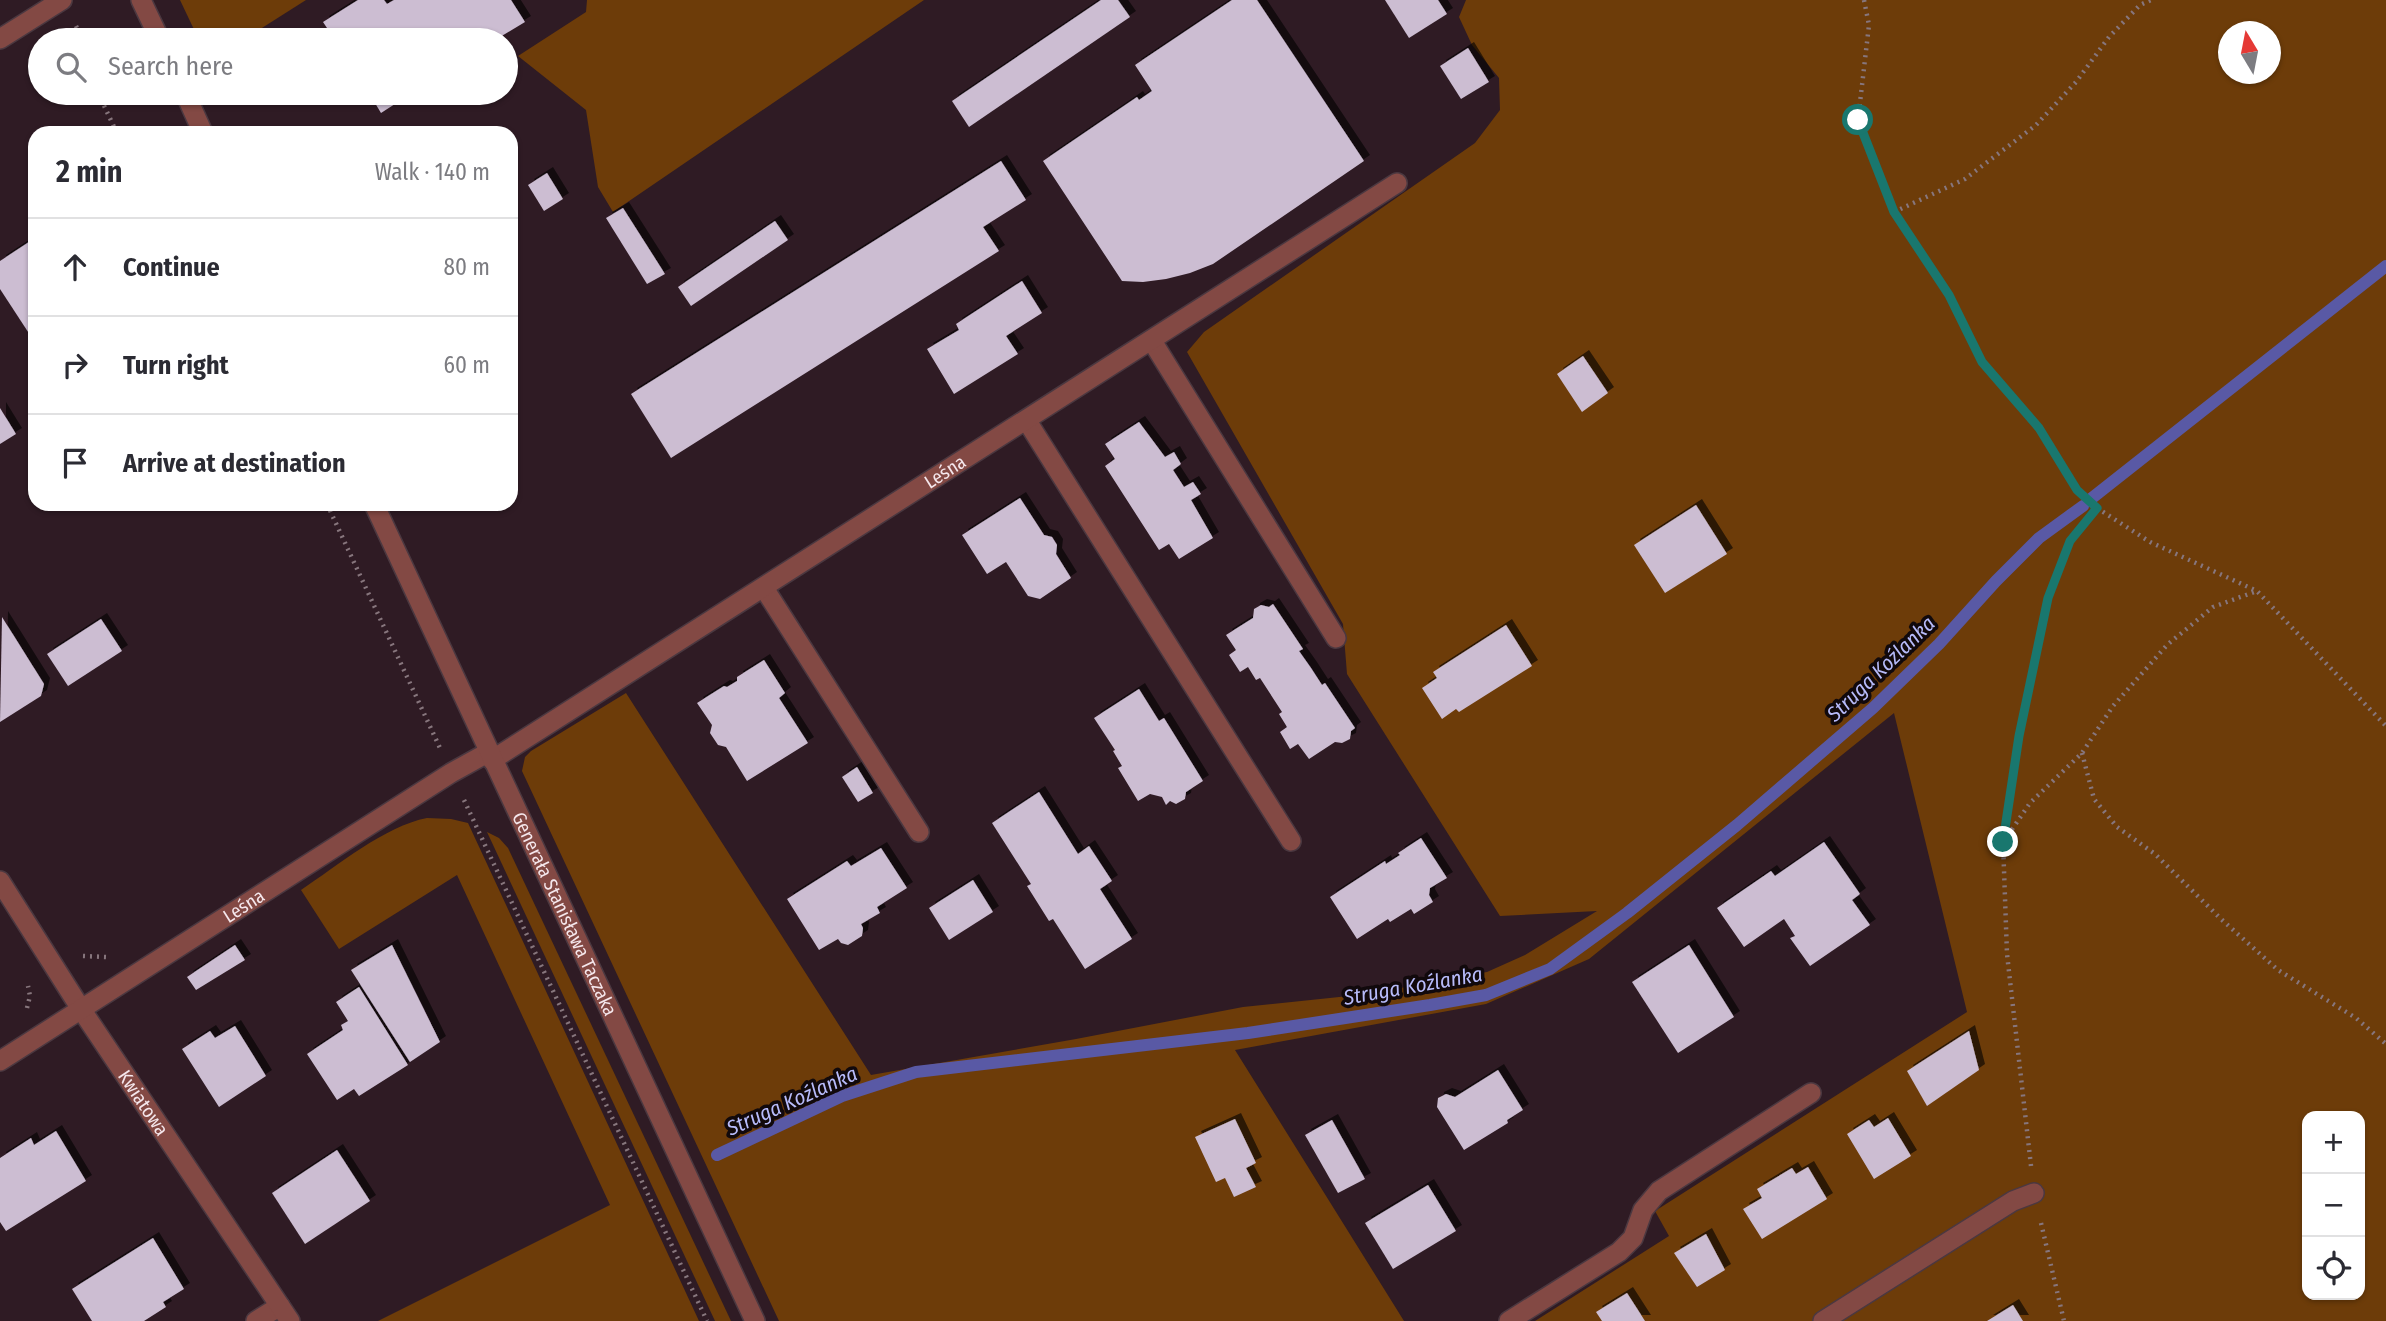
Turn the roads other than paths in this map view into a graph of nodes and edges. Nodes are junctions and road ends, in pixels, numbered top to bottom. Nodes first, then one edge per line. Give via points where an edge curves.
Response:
1 (62, 0) edge
2 (141, 0) edge
3 (154, 28) edge
4 (0, 39) edge
5 (190, 105) edge
6 (200, 126) edge
7 (1397, 183) dead end
8 (1152, 341) junction
9 (1027, 421) junction
10 (377, 511) edge
11 (764, 588) junction
12 (1336, 638) dead end
13 (491, 756) junction
14 (919, 832) dead end
15 (1291, 841) dead end
16 (0, 881) edge
17 (81, 1009) junction
18 (0, 1061) edge
19 (1811, 1093) dead end
20 (2034, 1193) road end
21 (285, 1314) edge
22 (256, 1321) edge
23 (755, 1321) edge
24 (1509, 1321) edge
25 (1823, 1321) edge

1 - 4 street
2 - 3 street
5 - 6 street
7 - 8 street, Leśna
8 - 9 street, Leśna
8 - 12 street
9 - 11 street, Leśna
9 - 15 street
10 - 13 street, Generała Stanisława Taczaka
11 - 13 street, Leśna
11 - 14 street
13 - 17 street, Leśna via 451,773
13 - 23 street, Generała Stanisława Taczaka
16 - 17 street, Kwiatowa
17 - 18 street, Leśna
17 - 21 street, Kwiatowa
19 - 24 street via 1659,1191 1643,1210 1633,1238 1619,1252
20 - 25 street via 2013,1201
21 - 22 street

